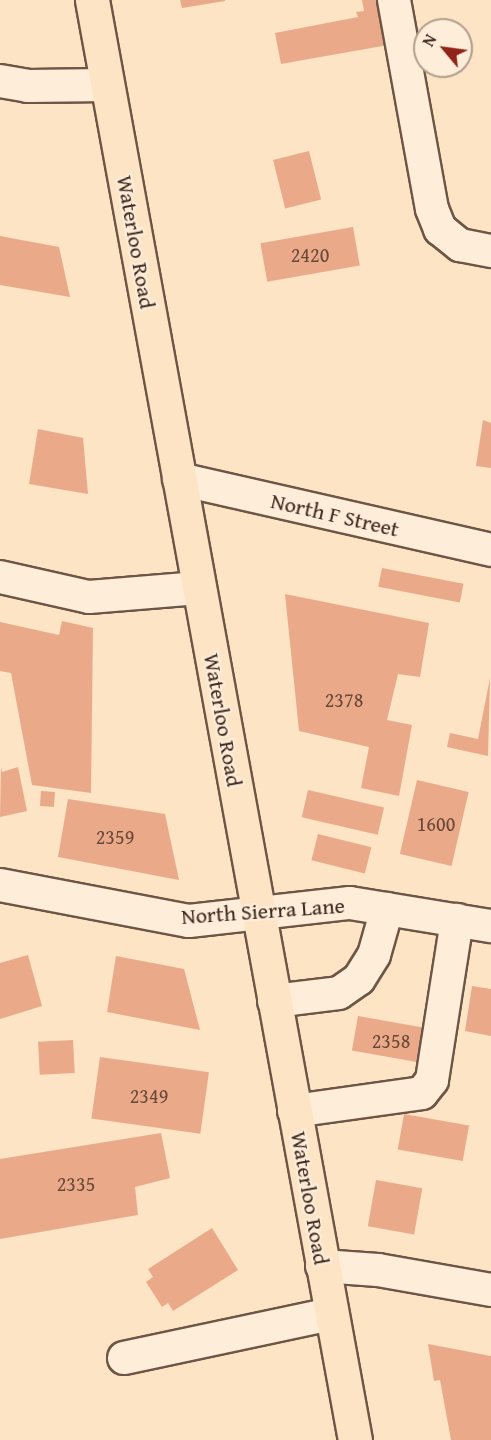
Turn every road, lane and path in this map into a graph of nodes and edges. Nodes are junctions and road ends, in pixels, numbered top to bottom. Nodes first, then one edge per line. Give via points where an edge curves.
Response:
1 (92, 0) edge
2 (394, 0) edge
3 (0, 81) edge
4 (107, 85) junction
5 (491, 251) edge
6 (179, 479) junction
7 (491, 550) edge
8 (0, 577) edge
9 (199, 588) junction
10 (0, 885) edge
11 (387, 909) junction
12 (258, 912) junction
13 (457, 920) junction
14 (490, 923) edge
15 (274, 1001) junction
16 (294, 1111) junction
17 (322, 1266) junction
18 (491, 1290) edge
19 (331, 1314) junction
20 (124, 1358) dead end
21 (355, 1440) edge

1 - 4 main road, Waterloo Road
2 - 5 street via 436,219 440,229 460,245
3 - 4 street via 28,86
4 - 6 main road, Waterloo Road
6 - 7 street, North F Street
6 - 9 main road, Waterloo Road
8 - 9 street via 89,597
9 - 12 main road, Waterloo Road
10 - 12 street, North Sierra Lane via 189,921
11 - 12 street, North Sierra Lane via 327,903
11 - 13 street, North Sierra Lane
11 - 15 street via 374,955 359,979 339,993
12 - 15 main road, Waterloo Road
13 - 14 street, North Sierra Lane
13 - 16 street via 432,1080 422,1093
15 - 16 main road, Waterloo Road
16 - 17 main road, Waterloo Road
17 - 18 street via 378,1270
17 - 19 main road, Waterloo Road
19 - 20 street
19 - 21 main road, Waterloo Road

